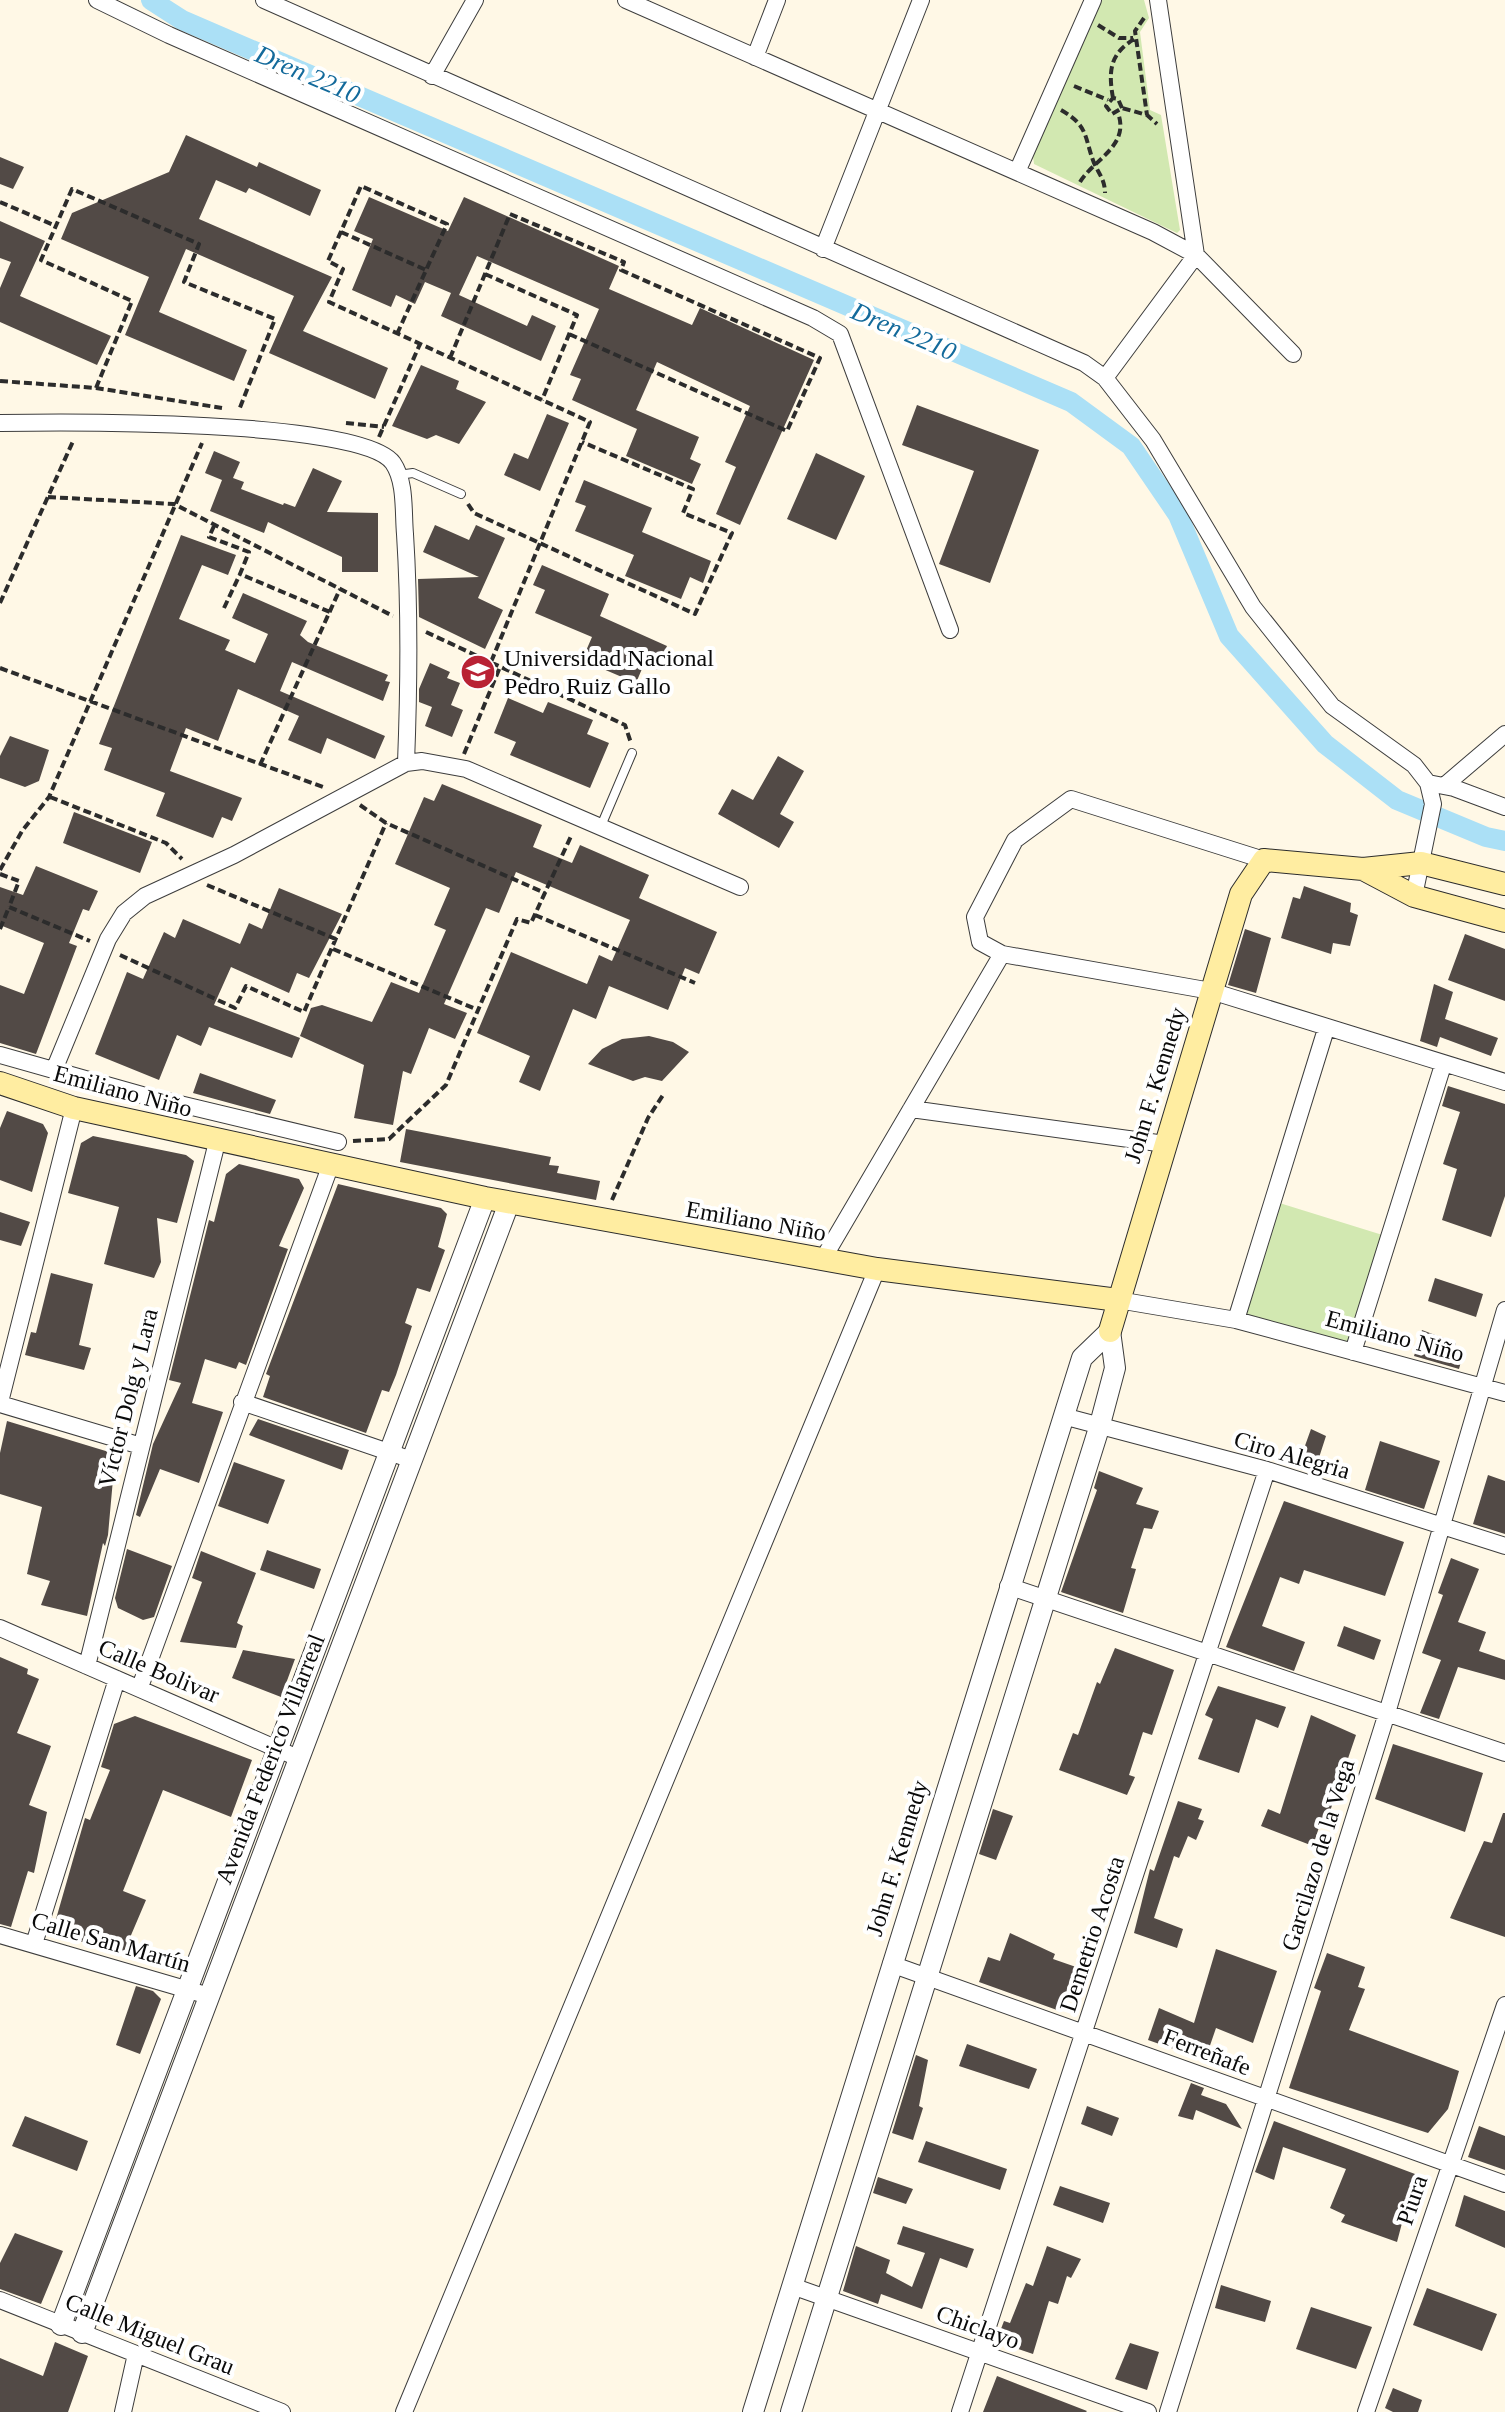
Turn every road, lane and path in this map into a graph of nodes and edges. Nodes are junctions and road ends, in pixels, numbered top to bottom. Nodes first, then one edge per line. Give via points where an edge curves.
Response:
1 (97, 0) edge
2 (264, 0) edge
3 (475, 0) edge
4 (626, 0) edge
5 (777, 0) edge
6 (921, 0) edge
7 (1150, 5) edge
8 (1097, 6) edge
9 (1096, 24) junction
10 (1091, 36) dead end
11 (1136, 38) junction
12 (755, 57) junction
13 (432, 76) junction
14 (1069, 84) dead end
15 (1064, 96) dead end
16 (1111, 99) junction
17 (1059, 109) junction
18 (878, 111) junction
19 (1120, 111) junction
20 (1147, 115) junction
21 (1054, 120) dead end
22 (1157, 121) dead end
23 (1096, 166) junction
24 (1017, 172) junction
25 (1066, 176) dead end
26 (1080, 182) junction
27 (1105, 194) junction
28 (1116, 199) dead end
29 (0, 202) edge
30 (56, 226) junction
31 (341, 232) junction
32 (823, 249) junction
33 (1196, 255) junction
34 (426, 270) junction
35 (485, 274) junction
36 (397, 334) junction
37 (569, 334) junction
38 (420, 344) junction
39 (1293, 354) dead end
40 (450, 358) junction
41 (1105, 378) junction
42 (0, 381) edge
43 (96, 388) junction
44 (542, 400) junction
45 (219, 407) junction
46 (239, 410) junction
47 (253, 412) dead end
48 (81, 422) junction
49 (340, 422) dead end
50 (0, 423) edge
51 (209, 427) junction
52 (384, 427) junction
53 (582, 442) junction
54 (373, 450) junction
55 (397, 475) junction
56 (461, 494) joint
57 (48, 497) junction
58 (174, 504) junction
59 (214, 525) dead end
60 (540, 543) junction
61 (240, 574) junction
62 (340, 589) dead end
63 (0, 603) edge
64 (224, 608) dead end
65 (330, 612) junction
66 (950, 630) dead end
67 (491, 662) dead end
68 (500, 667) dead end
69 (0, 668) edge
70 (90, 699) junction
71 (1505, 734) edge
72 (632, 753) dead end
73 (406, 763) junction
74 (260, 765) junction
75 (458, 767) junction
76 (1436, 785) junction
77 (347, 796) junction
78 (49, 797) junction
79 (1505, 807) edge
80 (580, 818) junction
81 (386, 823) junction
82 (600, 826) junction
83 (1264, 860) junction
84 (1421, 863) junction
85 (1363, 869) junction
86 (0, 872) edge
87 (195, 872) junction
88 (1505, 884) edge
89 (740, 887) dead end
90 (545, 893) junction
91 (1414, 896) junction
92 (9, 907) junction
93 (535, 915) junction
94 (1505, 921) edge
95 (0, 929) edge
96 (338, 940) junction
97 (106, 948) junction
98 (333, 949) junction
99 (1002, 954) junction
100 (695, 983) dead end
101 (1211, 991) junction
102 (478, 1010) junction
103 (1326, 1029) junction
104 (0, 1055) edge
105 (1443, 1065) junction
106 (54, 1070) junction
107 (1505, 1082) edge
108 (0, 1083) edge
109 (663, 1095) dead end
110 (74, 1108) junction
111 (911, 1109) junction
112 (217, 1142) junction
113 (338, 1142) joint
114 (1165, 1144) junction
115 (331, 1164) junction
116 (485, 1198) junction
117 (612, 1199) dead end
118 (509, 1203) junction
119 (823, 1259) junction
120 (877, 1269) junction
121 (1118, 1300) junction
122 (1505, 1310) edge
123 (1236, 1320) junction
124 (1110, 1331) junction
125 (1353, 1352) junction
126 (1483, 1387) junction
127 (1505, 1393) edge
128 (242, 1402) junction
129 (0, 1403) edge
130 (1063, 1416) junction
131 (1099, 1428) junction
132 (141, 1446) junction
133 (390, 1452) junction
134 (412, 1460) junction
135 (1267, 1470) junction
136 (1444, 1527) junction
137 (1505, 1546) edge
138 (1008, 1586) junction
139 (1044, 1598) junction
140 (0, 1628) edge
141 (1210, 1654) junction
142 (87, 1666) junction
143 (117, 1679) junction
144 (140, 1687) junction
145 (1387, 1713) junction
146 (278, 1750) junction
147 (1505, 1753) edge
148 (298, 1758) junction
149 (0, 1935) edge
150 (34, 1944) junction
151 (891, 1964) junction
152 (925, 1976) junction
153 (187, 1989) junction
154 (209, 1996) junction
155 (1505, 2005) edge
156 (1085, 2032) junction
157 (1266, 2100) junction
158 (1449, 2164) junction
159 (1505, 2184) edge
160 (792, 2286) junction
161 (825, 2297) junction
162 (0, 2300) edge
163 (61, 2325) junction
164 (82, 2333) junction
165 (979, 2353) junction
166 (136, 2354) junction
167 (123, 2412) edge
168 (282, 2412) edge
169 (404, 2412) edge
170 (753, 2412) edge
171 (791, 2412) edge
172 (960, 2412) edge
173 (1148, 2412) edge
174 (1168, 2412) edge
175 (1366, 2412) edge

1 - 66 street via 840,334
2 - 13 street
3 - 13 street
4 - 12 street
5 - 12 street
6 - 18 street
7 - 11 path
7 - 33 street
8 - 9 path
8 - 24 street
9 - 10 path
9 - 11 path via 1119,38
11 - 16 path via 1113,57
11 - 20 path
12 - 18 street
13 - 32 street
14 - 16 path
15 - 17 path
16 - 19 path via 1118,99
16 - 19 path via 1108,111
17 - 21 path
17 - 23 path via 1083,127
18 - 24 street
18 - 32 street
19 - 20 path
19 - 23 path via 1114,147
20 - 22 path
23 - 26 path
23 - 27 path
24 - 33 street
25 - 26 path
26 - 27 path
27 - 28 path
29 - 30 path
30 - 43 path via 41,260 132,301
30 - 46 path via 72,189 199,244 184,282 275,319
31 - 34 path
31 - 34 path via 361,186 447,224
31 - 36 path via 328,261 343,269 329,302
32 - 41 street via 1084,363
33 - 39 street
33 - 41 street
34 - 36 path
35 - 37 path via 577,315
35 - 37 path via 510,214 624,262 621,270 820,358 787,431
35 - 40 path
36 - 38 path
37 - 44 path
38 - 40 path
38 - 52 path
40 - 44 path
41 - 76 street via 1153,440 1253,607 1322,694
42 - 43 path
43 - 45 path
44 - 53 path via 590,422
45 - 46 path
45 - 51 path
46 - 47 path
48 - 50 street
48 - 51 street
48 - 57 path
49 - 52 path
51 - 54 street via 342,440
51 - 58 path
52 - 54 path
53 - 60 path
53 - 60 path via 693,489 683,513 732,533 695,614
54 - 55 street via 393,463
55 - 56 lane via 413,473
55 - 73 street via 411,625
56 - 60 path via 474,513
57 - 58 path
57 - 63 path
58 - 70 path
59 - 61 path via 209,537 249,552
60 - 67 path
61 - 64 path
61 - 65 path
62 - 65 path
65 - 74 path
68 - 75 path
69 - 70 path
70 - 74 path
70 - 78 path
71 - 76 street
72 - 82 lane
73 - 75 street
73 - 77 street
74 - 77 path
75 - 80 street
76 - 79 street
76 - 84 street
77 - 81 path
77 - 87 street
78 - 86 path via 22,831
78 - 87 path via 166,843
80 - 82 street
80 - 90 path
81 - 90 path
81 - 96 path
82 - 89 street
83 - 85 main road
83 - 99 street via 1071,799 1015,840 975,917 980,942
83 - 101 main road, John F. Kennedy via 1241,894
84 - 85 main road
84 - 88 main road
84 - 91 street
85 - 91 main road
86 - 92 path via 19,881
87 - 96 path via 205,885
87 - 97 street via 145,896 124,913
90 - 93 path
91 - 94 main road
92 - 95 path
92 - 97 path
93 - 100 path
93 - 102 path via 531,923 517,919
96 - 98 path
97 - 98 path via 235,1008 246,986 304,1012
97 - 106 street
98 - 102 path
99 - 101 street
99 - 111 street
101 - 103 street
101 - 114 main road, John F. Kennedy
102 - 113 path via 446,1085 389,1139
103 - 105 street
103 - 123 street
104 - 106 street
105 - 107 street
105 - 125 street
106 - 113 street
108 - 110 main road, Emiliano Niño
109 - 117 path
110 - 112 main road, Emiliano Niño
110 - 129 street
111 - 114 street
111 - 119 street
112 - 115 main road, Emiliano Niño
112 - 132 street, Víctor Dolg y Lara
114 - 121 main road, John F. Kennedy
115 - 116 main road, Emiliano Niño
115 - 128 street
116 - 118 main road, Emiliano Niño
116 - 133 street, Avenida Federico Villarreal
118 - 119 main road, Emiliano Niño
118 - 134 street, Avenida Federico Villarreal
119 - 120 main road, Emiliano Niño
120 - 121 main road, Emiliano Niño
120 - 169 street
121 - 123 street, Emiliano Niño
121 - 124 main road, John F. Kennedy
122 - 126 street, Garcilazo de la Vega
123 - 125 street, Emiliano Niño
124 - 130 street, John F. Kennedy via 1082,1358
124 - 131 street, John F. Kennedy via 1115,1368
125 - 126 street, Emiliano Niño
126 - 127 street, Emiliano Niño
126 - 136 street, Garcilazo de la Vega
128 - 133 street
128 - 144 street
129 - 132 street
130 - 131 street, Ciro Alegria
130 - 138 street, John F. Kennedy
131 - 135 street, Ciro Alegria
131 - 139 street, John F. Kennedy
132 - 142 street, Víctor Dolg y Lara
133 - 134 street
133 - 146 street, Avenida Federico Villarreal
134 - 148 street, Avenida Federico Villarreal
135 - 136 street, Ciro Alegria
135 - 141 street, Demetrio Acosta
136 - 137 street, Ciro Alegria
136 - 145 street, Garcilazo de la Vega
138 - 139 street
138 - 151 street, John F. Kennedy
139 - 141 street
139 - 152 street, John F. Kennedy
140 - 142 street, Calle Bolivar
141 - 145 street
141 - 156 street, Demetrio Acosta
142 - 143 street, Calle Bolivar
143 - 144 street, Calle Bolivar
143 - 150 street
144 - 146 street, Calle Bolivar
145 - 147 street
145 - 157 street, Garcilazo de la Vega
146 - 148 street, Calle Bolivar
146 - 153 street, Avenida Federico Villarreal
148 - 154 street, Avenida Federico Villarreal
149 - 150 street, Calle San Martín
150 - 153 street, Calle San Martín
151 - 152 street, Ferreñafe
151 - 160 street, John F. Kennedy
152 - 156 street, Ferreñafe
152 - 161 street, John F. Kennedy
153 - 154 street, Calle San Martín
153 - 163 street, Avenida Federico Villarreal
154 - 164 street, Avenida Federico Villarreal
155 - 158 street, Piura
156 - 157 street, Ferreñafe
156 - 165 street, Demetrio Acosta
157 - 158 street, Ferreñafe
157 - 174 street, Garcilazo de la Vega
158 - 159 street, Ferreñafe
158 - 175 street, Piura
160 - 161 street, Chiclayo
160 - 170 street, John F. Kennedy
161 - 165 street, Chiclayo
161 - 171 street, John F. Kennedy
162 - 163 street, Calle Miguel Grau
163 - 164 street, Calle Miguel Grau
164 - 166 street, Calle Miguel Grau
165 - 172 street, Demetrio Acosta
165 - 173 street, Chiclayo
166 - 167 street
166 - 168 street, Calle Miguel Grau

